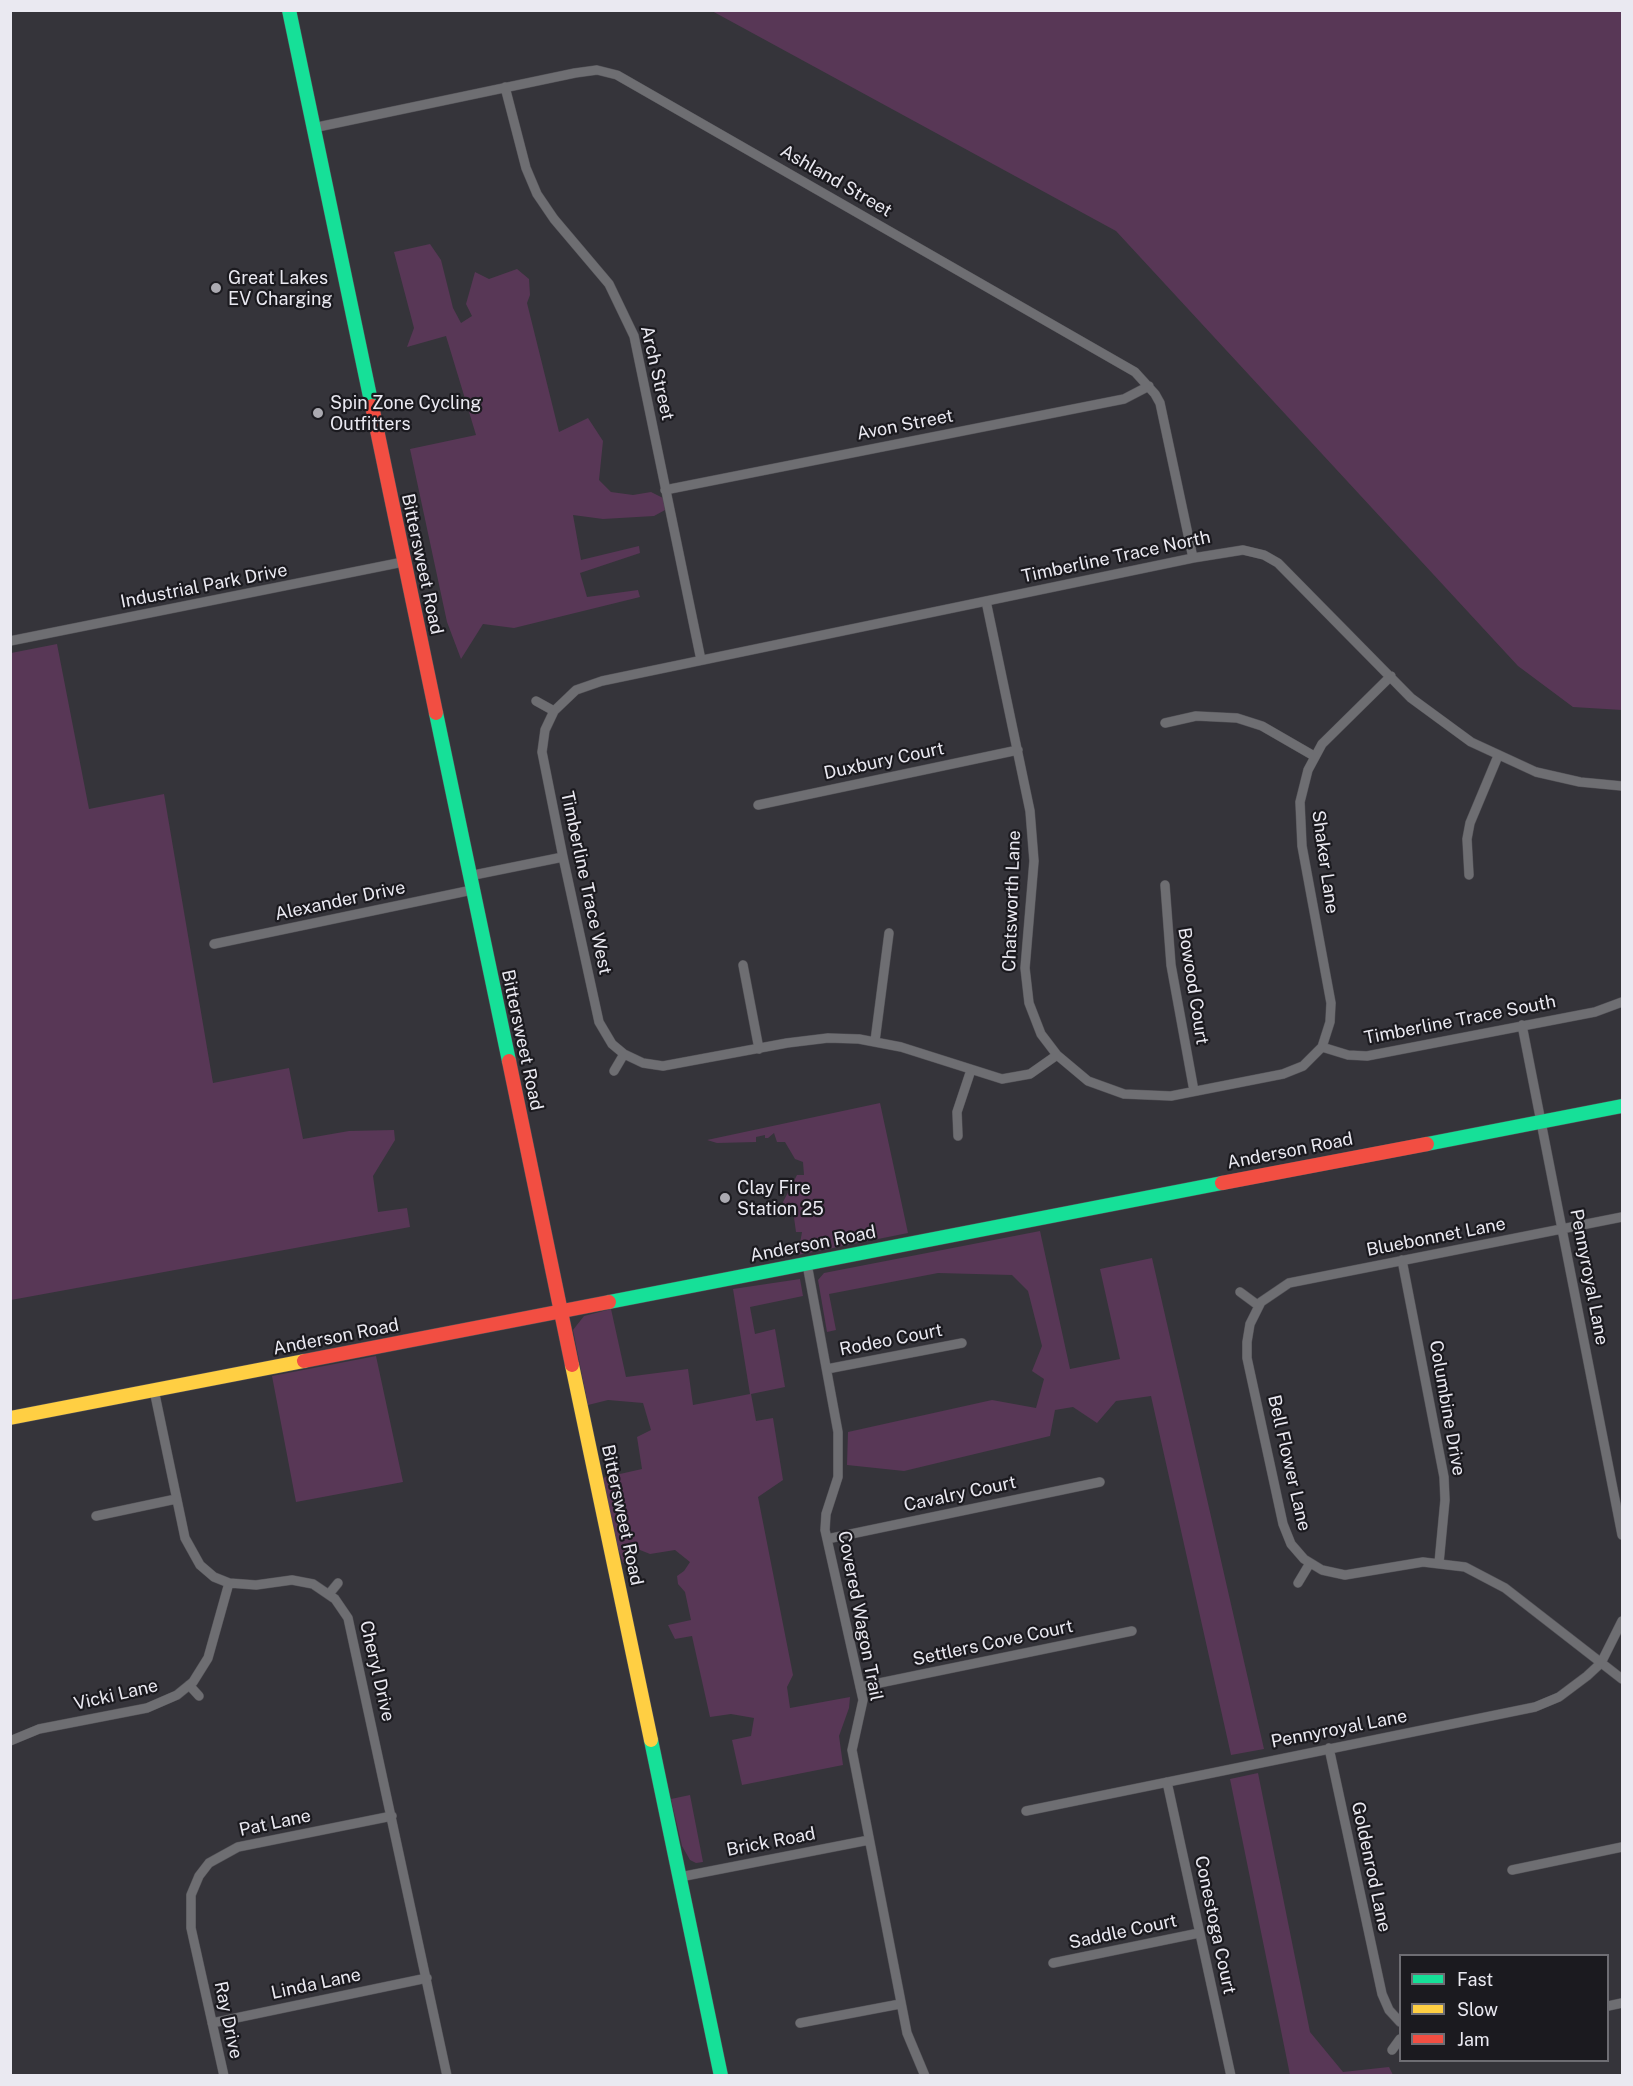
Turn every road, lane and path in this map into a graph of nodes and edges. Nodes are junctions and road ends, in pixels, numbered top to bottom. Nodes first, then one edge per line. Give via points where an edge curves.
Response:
1 (289, 10) edge
2 (505, 87) junction
3 (313, 128) junction
4 (1149, 386) junction
5 (665, 490) junction
6 (1193, 558) junction
7 (403, 562) junction
8 (986, 601) junction
9 (10, 641) edge
10 (701, 660) junction
11 (1391, 676) junction
12 (536, 701) dead end
13 (554, 711) junction
14 (1165, 723) dead end
15 (1018, 750) junction
16 (1314, 756) junction
17 (1498, 756) junction
18 (1623, 786) edge
19 (758, 805) dead end
20 (563, 857) junction
21 (1469, 875) dead end
22 (469, 876) junction
23 (1166, 885) dead end
24 (472, 890) junction
25 (889, 933) dead end
26 (214, 945) dead end
27 (743, 965) dead end
28 (1623, 1002) edge
29 (1522, 1025) junction
30 (874, 1041) junction
31 (1322, 1047) junction
32 (759, 1048) junction
33 (624, 1054) junction
34 (1057, 1055) junction
35 (970, 1070) junction
36 (614, 1071) dead end
37 (1194, 1092) junction
38 (1623, 1106) edge
39 (1542, 1121) junction
40 (958, 1136) dead end
41 (1623, 1217) edge
42 (1563, 1229) junction
43 (1402, 1260) junction
44 (807, 1264) junction
45 (1240, 1292) dead end
46 (1260, 1304) junction
47 (560, 1312) junction
48 (962, 1343) dead end
49 (827, 1369) junction
50 (154, 1390) junction
51 (10, 1418) edge
52 (1100, 1482) dead end
53 (176, 1499) junction
54 (96, 1516) dead end
55 (1622, 1531) edge
56 (827, 1539) junction
57 (1310, 1563) junction
58 (1439, 1563) junction
59 (229, 1583) junction
60 (338, 1583) dead end
61 (1298, 1583) dead end
62 (329, 1594) junction
63 (1623, 1621) edge
64 (1132, 1631) dead end
65 (1601, 1663) junction
66 (1623, 1679) edge
67 (189, 1685) junction
68 (860, 1687) junction
69 (199, 1696) dead end
70 (10, 1741) edge
71 (1329, 1748) junction
72 (1167, 1782) junction
73 (1026, 1810) dead end
74 (392, 1816) junction
75 (869, 1840) junction
76 (1623, 1847) edge
77 (1512, 1870) dead end
78 (680, 1877) junction
79 (1199, 1933) junction
80 (1053, 1963) dead end
81 (201, 1971) joint
82 (427, 1978) junction
83 (900, 2004) junction
84 (1399, 2020) edge
85 (212, 2023) junction
86 (800, 2023) dead end
87 (1399, 2041) edge
88 (1392, 2050) dead end
89 (224, 2076) edge
90 (447, 2076) edge
91 (721, 2076) edge
92 (925, 2076) edge
93 (1231, 2076) edge

1 - 3 street, Bittersweet Road
2 - 3 street, Ashland Street
2 - 4 street, Ashland Street via 587,71 617,75 1120,362
2 - 5 street, Arch Street via 526,168 537,194 609,284 629,322
3 - 7 street, Bittersweet Road
4 - 5 street, Avon Street via 1124,399
4 - 6 street, Ashland Street via 1163,413
5 - 10 street, Arch Street
6 - 8 street, Timberline Trace North
6 - 11 street, Timberline Trace North via 1243,550 1273,560
7 - 9 street, Industrial Park Drive
7 - 22 street, Bittersweet Road
8 - 10 street, Timberline Trace North
8 - 15 street, Chatsworth Lane
10 - 13 street, Timberline Trace North via 586,685
11 - 16 street, Shaker Lane via 1340,724
11 - 17 street, Timberline Trace North via 1444,725
12 - 13 street
13 - 20 street, Timberline Trace West via 545,730 542,752
14 - 16 street via 1213,715 1237,718 1262,726
15 - 19 street, Duxbury Court
15 - 34 street, Chatsworth Lane via 1033,837 1026,990 1035,1019
16 - 31 street, Shaker Lane via 1299,815 1331,1002
17 - 18 street, Timberline Trace North via 1560,778
17 - 21 street via 1470,823
20 - 22 street
20 - 33 street, Timberline Trace West via 599,1022 612,1044
22 - 24 street, Bittersweet Road
23 - 37 street, Bowood Court via 1171,965
24 - 26 street, Alexander Drive
24 - 47 street, Bittersweet Road
25 - 30 street
27 - 32 street
28 - 29 street, Timberline Trace South
29 - 31 street, Timberline Trace South via 1367,1056
29 - 39 street, Pennyroyal Lane
30 - 32 street via 828,1038
30 - 35 street
31 - 37 street via 1294,1071
32 - 33 street via 663,1066 643,1064
33 - 36 street
34 - 35 street via 1036,1071 1015,1078 993,1078
34 - 37 street via 1088,1081 1113,1091 1148,1097
35 - 40 street via 957,1112
38 - 39 street, Anderson Road
39 - 42 street, Pennyroyal Lane
39 - 44 street, Anderson Road
41 - 42 street, Bluebonnet Lane
42 - 43 street, Bluebonnet Lane
42 - 55 street, Pennyroyal Lane
43 - 46 street, Bluebonnet Lane via 1289,1283
43 - 58 street, Columbine Drive via 1444,1477
44 - 47 street, Anderson Road
44 - 49 street, Covered Wagon Trail
45 - 46 street
46 - 57 street, Bell Flower Lane via 1247,1335 1247,1358 1283,1524 1291,1544
47 - 50 street, Anderson Road
47 - 78 street, Bittersweet Road
48 - 49 street, Rodeo Court
49 - 56 street, Covered Wagon Trail via 837,1419 838,1469 826,1514
50 - 51 street, Anderson Road
50 - 53 street, Cheryl Drive
52 - 56 street, Cavalry Court
53 - 54 street
53 - 59 street, Cheryl Drive via 185,1538 196,1559 207,1572
56 - 68 street, Covered Wagon Trail
57 - 58 street, Bell Flower Lane via 1345,1575 1423,1562
57 - 61 street
58 - 65 street, Bell Flower Lane via 1465,1567 1490,1578
59 - 62 street, Cheryl Drive via 256,1585 292,1580 313,1584
59 - 67 street, Vicki Lane via 208,1658
60 - 62 street
62 - 74 street, Cheryl Drive via 342,1608 352,1629
63 - 65 street, Pennyroyal Lane
64 - 68 street, Settlers Cove Court
65 - 66 street, Bell Flower Lane
65 - 71 street, Pennyroyal Lane via 1574,1688 1535,1707
67 - 69 street
67 - 70 street, Vicki Lane via 168,1700 147,1708 39,1729
68 - 75 street, Covered Wagon Trail via 863,1711 852,1750
71 - 72 street, Pennyroyal Lane
71 - 84 street, Goldenrod Lane via 1382,1994
72 - 73 street, Pennyroyal Lane
72 - 79 street, Conestoga Court
74 - 81 street, Pat Lane via 238,1847 209,1863 194,1885 190,1907
74 - 82 street, Cheryl Drive
75 - 78 street, Brick Road
75 - 83 street, Covered Wagon Trail
76 - 77 street
78 - 91 street, Bittersweet Road
79 - 80 street, Saddle Court
79 - 93 street, Conestoga Court
81 - 85 street, Ray Drive
82 - 85 street, Linda Lane
82 - 90 street, Cheryl Drive
83 - 86 street
83 - 92 street, Covered Wagon Trail
85 - 89 street, Ray Drive
87 - 88 street

